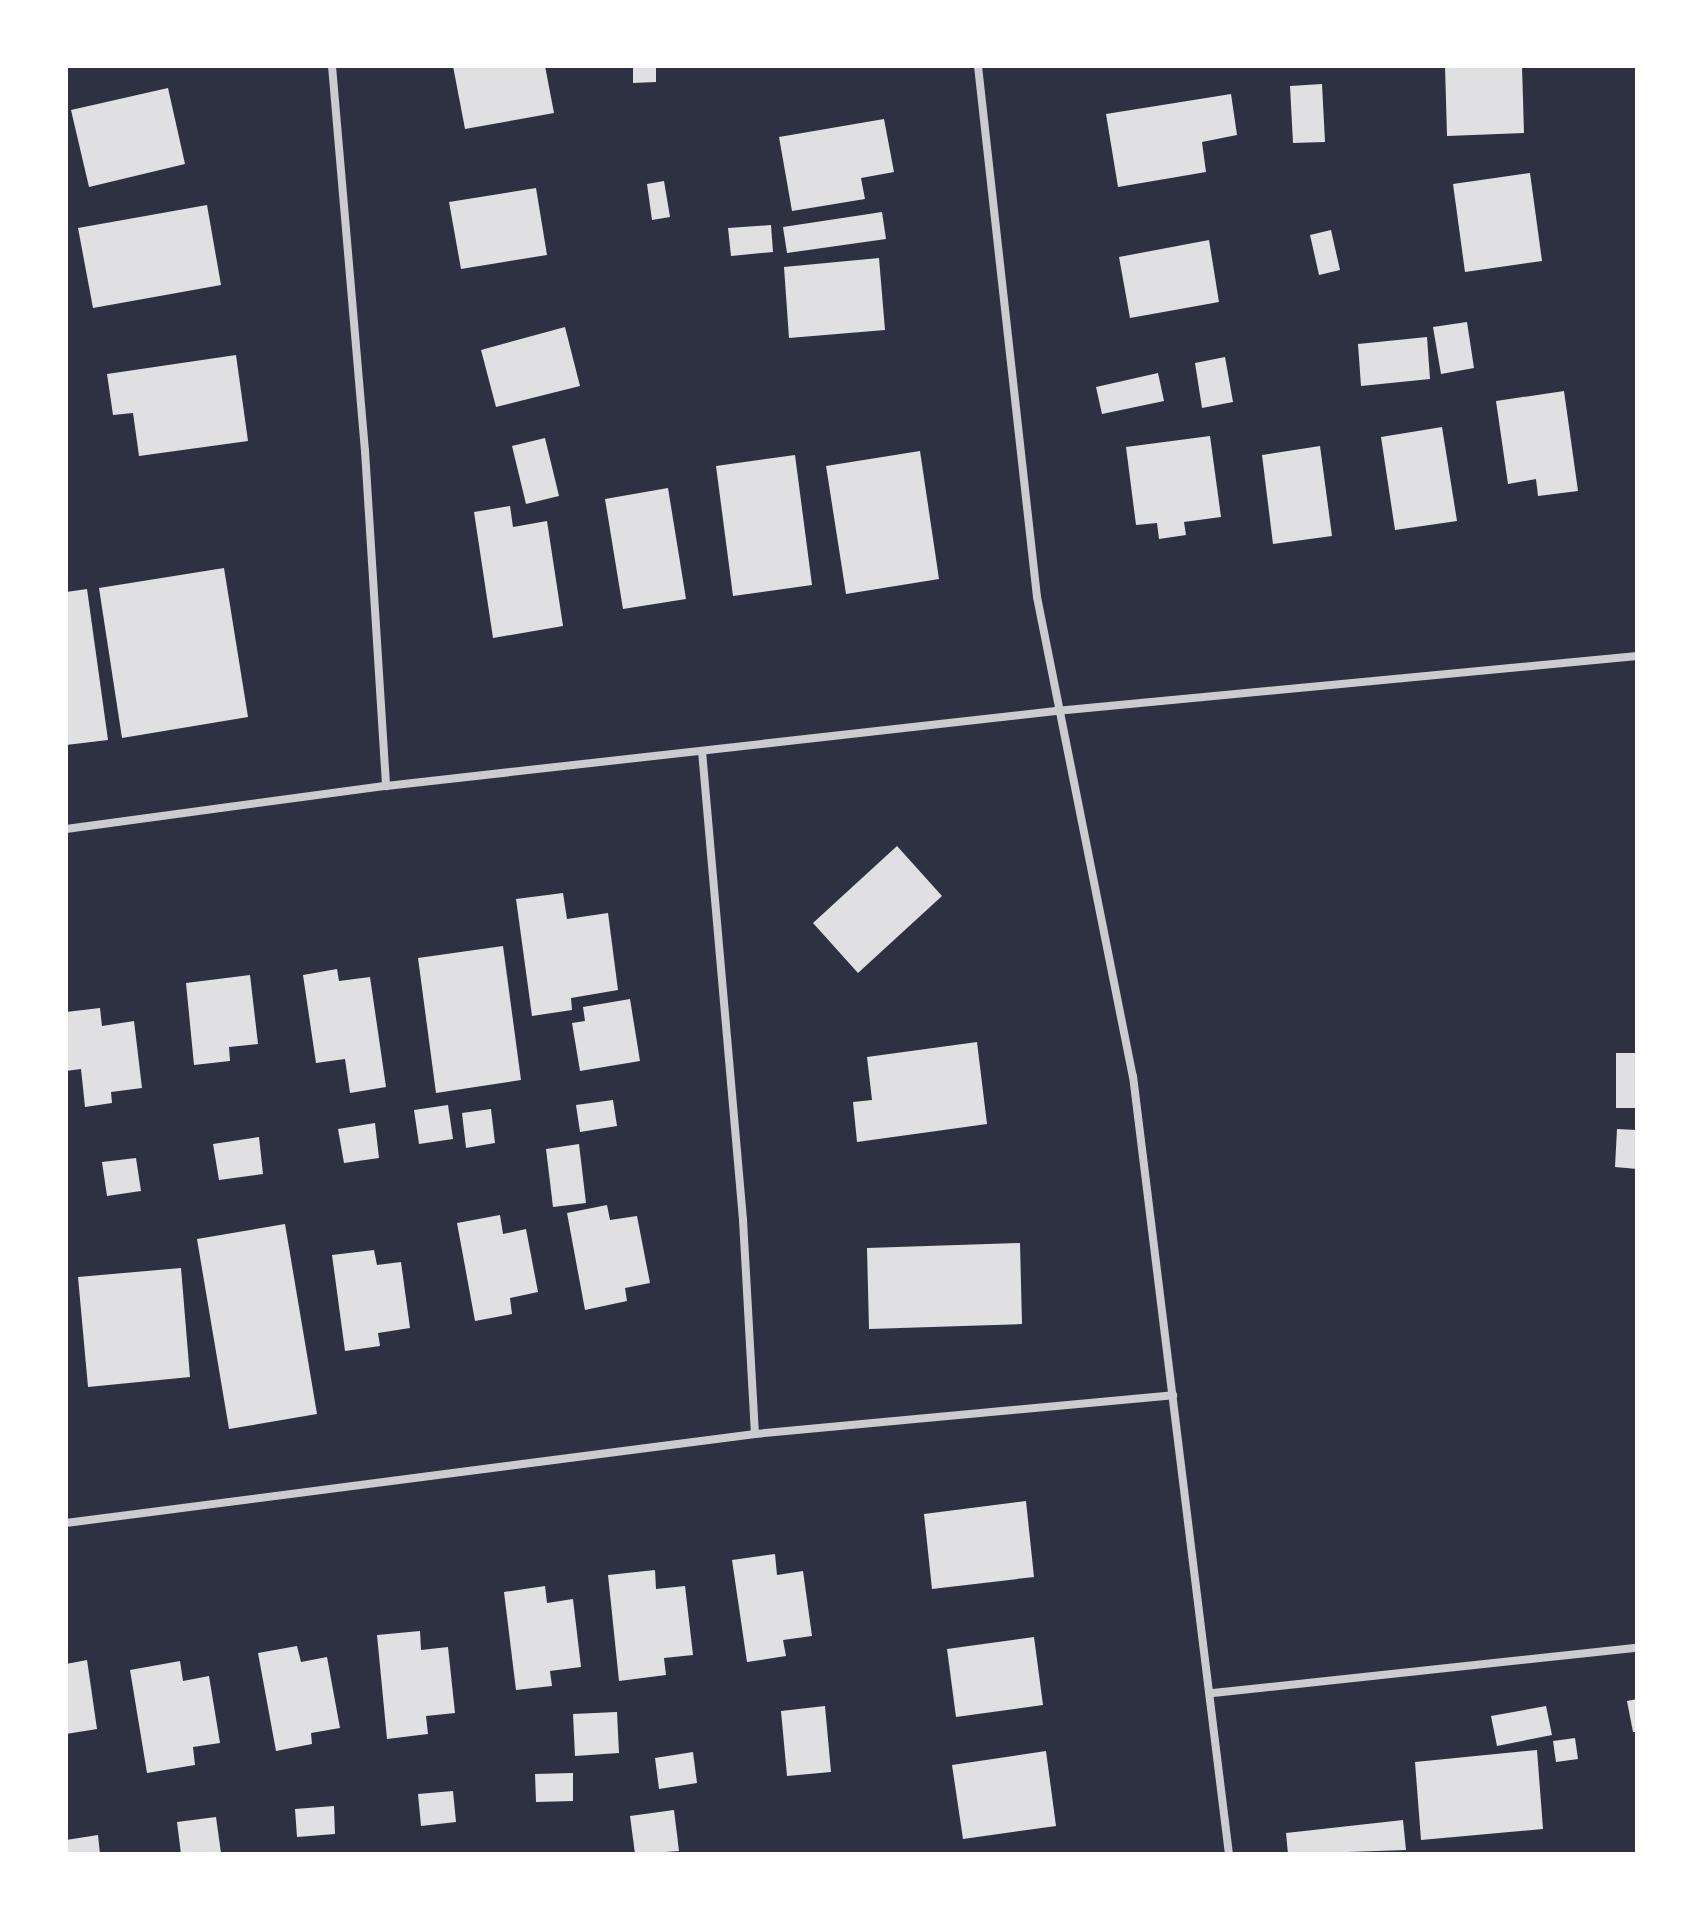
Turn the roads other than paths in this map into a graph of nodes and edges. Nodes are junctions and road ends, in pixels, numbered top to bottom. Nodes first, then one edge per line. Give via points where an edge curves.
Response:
1 (332, 66) edge
2 (978, 66) edge
3 (1637, 656) edge
4 (1056, 711) junction
5 (702, 751) junction
6 (386, 786) junction
7 (66, 829) edge
8 (1173, 1395) junction
9 (755, 1434) junction
10 (66, 1523) edge
11 (1637, 1648) edge
12 (1213, 1693) junction
13 (1229, 1854) edge

1 - 6 street via 365,451
2 - 4 street via 1037,597
3 - 4 street
4 - 5 street
4 - 8 street via 1106,922 1133,1076
5 - 6 street
5 - 9 street via 743,1220
6 - 7 street
8 - 9 street
8 - 12 street
9 - 10 street
11 - 12 street
12 - 13 street

